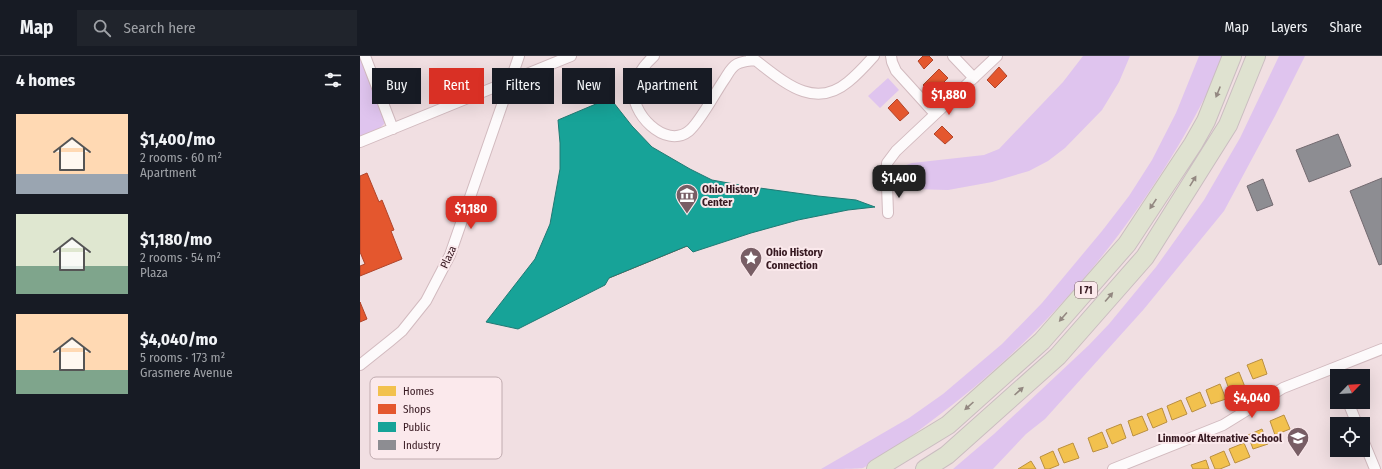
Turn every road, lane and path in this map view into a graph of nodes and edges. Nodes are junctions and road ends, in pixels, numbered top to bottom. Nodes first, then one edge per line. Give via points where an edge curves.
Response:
1 (365, 56) edge
2 (520, 56) edge
3 (571, 56) edge
4 (654, 56) edge
5 (734, 56) edge
6 (874, 56) edge
7 (891, 56) edge
8 (952, 56) edge
9 (997, 56) edge
10 (1232, 56) edge
11 (1256, 56) edge
12 (752, 58) edge
13 (733, 67) junction
14 (516, 68) edge
15 (541, 68) edge
16 (974, 78) junction
17 (492, 88) edge
18 (503, 104) edge
19 (935, 114) junction
20 (393, 128) junction
21 (360, 142) edge
22 (887, 170) dead end
23 (887, 185) dead end
24 (888, 213) dead end
25 (1382, 349) edge
26 (360, 364) edge
27 (1342, 369) edge
28 (1330, 374) edge
29 (1370, 457) edge
30 (876, 469) edge
31 (924, 469) edge
32 (1113, 469) edge
33 (1375, 469) edge

1 - 20 street
2 - 14 street, Plaza
3 - 15 street
4 - 13 street via 639,75 634,87 634,96 644,118 656,131 667,135 679,136 689,131
5 - 13 street
6 - 12 street via 848,82 835,90 811,94 799,90
7 - 19 street via 896,71
8 - 16 street
9 - 16 street
10 -> 30 highway, I 71 via 1194,144 1127,244 1042,342 948,425
31 -> 11 highway, I 71 via 947,455 1058,356 1144,257 1228,125
12 - 13 street
16 - 19 street
17 - 20 street
18 - 26 street, Plaza via 450,255 426,301 402,331
19 - 22 street via 896,151 887,163
20 - 21 street
23 - 24 street
25 - 27 street
28 - 32 street via 1283,388 1223,425
29 - 33 street

